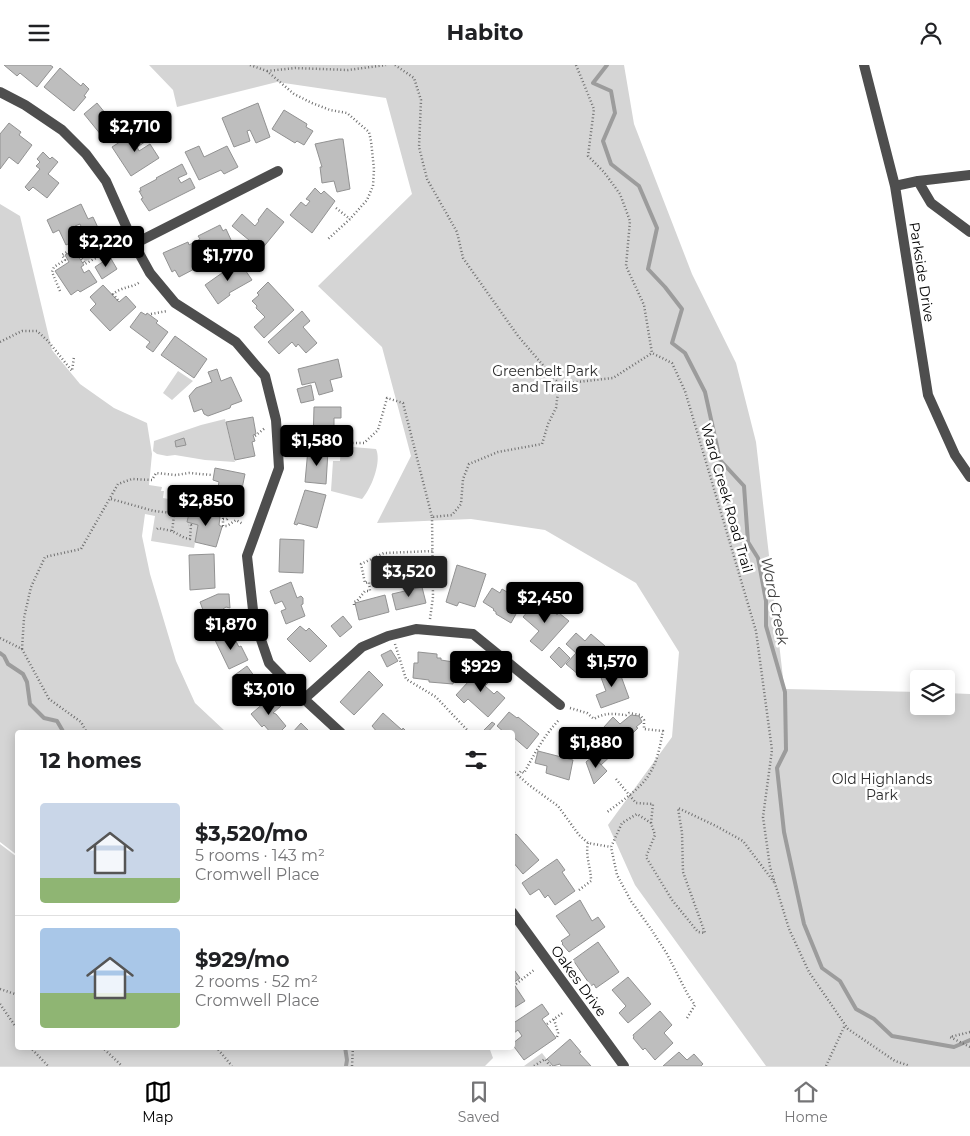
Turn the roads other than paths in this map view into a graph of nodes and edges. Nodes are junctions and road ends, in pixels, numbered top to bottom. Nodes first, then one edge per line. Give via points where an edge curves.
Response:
1 (864, 65) edge
2 (0, 92) edge
3 (278, 171) dead end
4 (970, 175) edge
5 (918, 181) junction
6 (895, 186) junction
7 (970, 232) edge
8 (134, 245) junction
9 (970, 477) edge
10 (304, 699) junction
11 (560, 705) road end
12 (338, 730) edge
13 (515, 916) edge
14 (624, 1066) edge

1 - 6 street, Parkside Drive
2 - 8 street via 62,130 86,154 106,181
3 - 8 street
4 - 5 street
5 - 6 street
5 - 7 street via 931,203
6 - 9 street, Parkside Drive via 928,395 955,455
8 - 10 street via 150,273 175,303 236,342 265,376 276,420 279,468 247,555 254,619 270,663
10 - 11 street via 362,647 416,629 473,634
10 - 12 street
13 - 14 street, Oakes Drive

